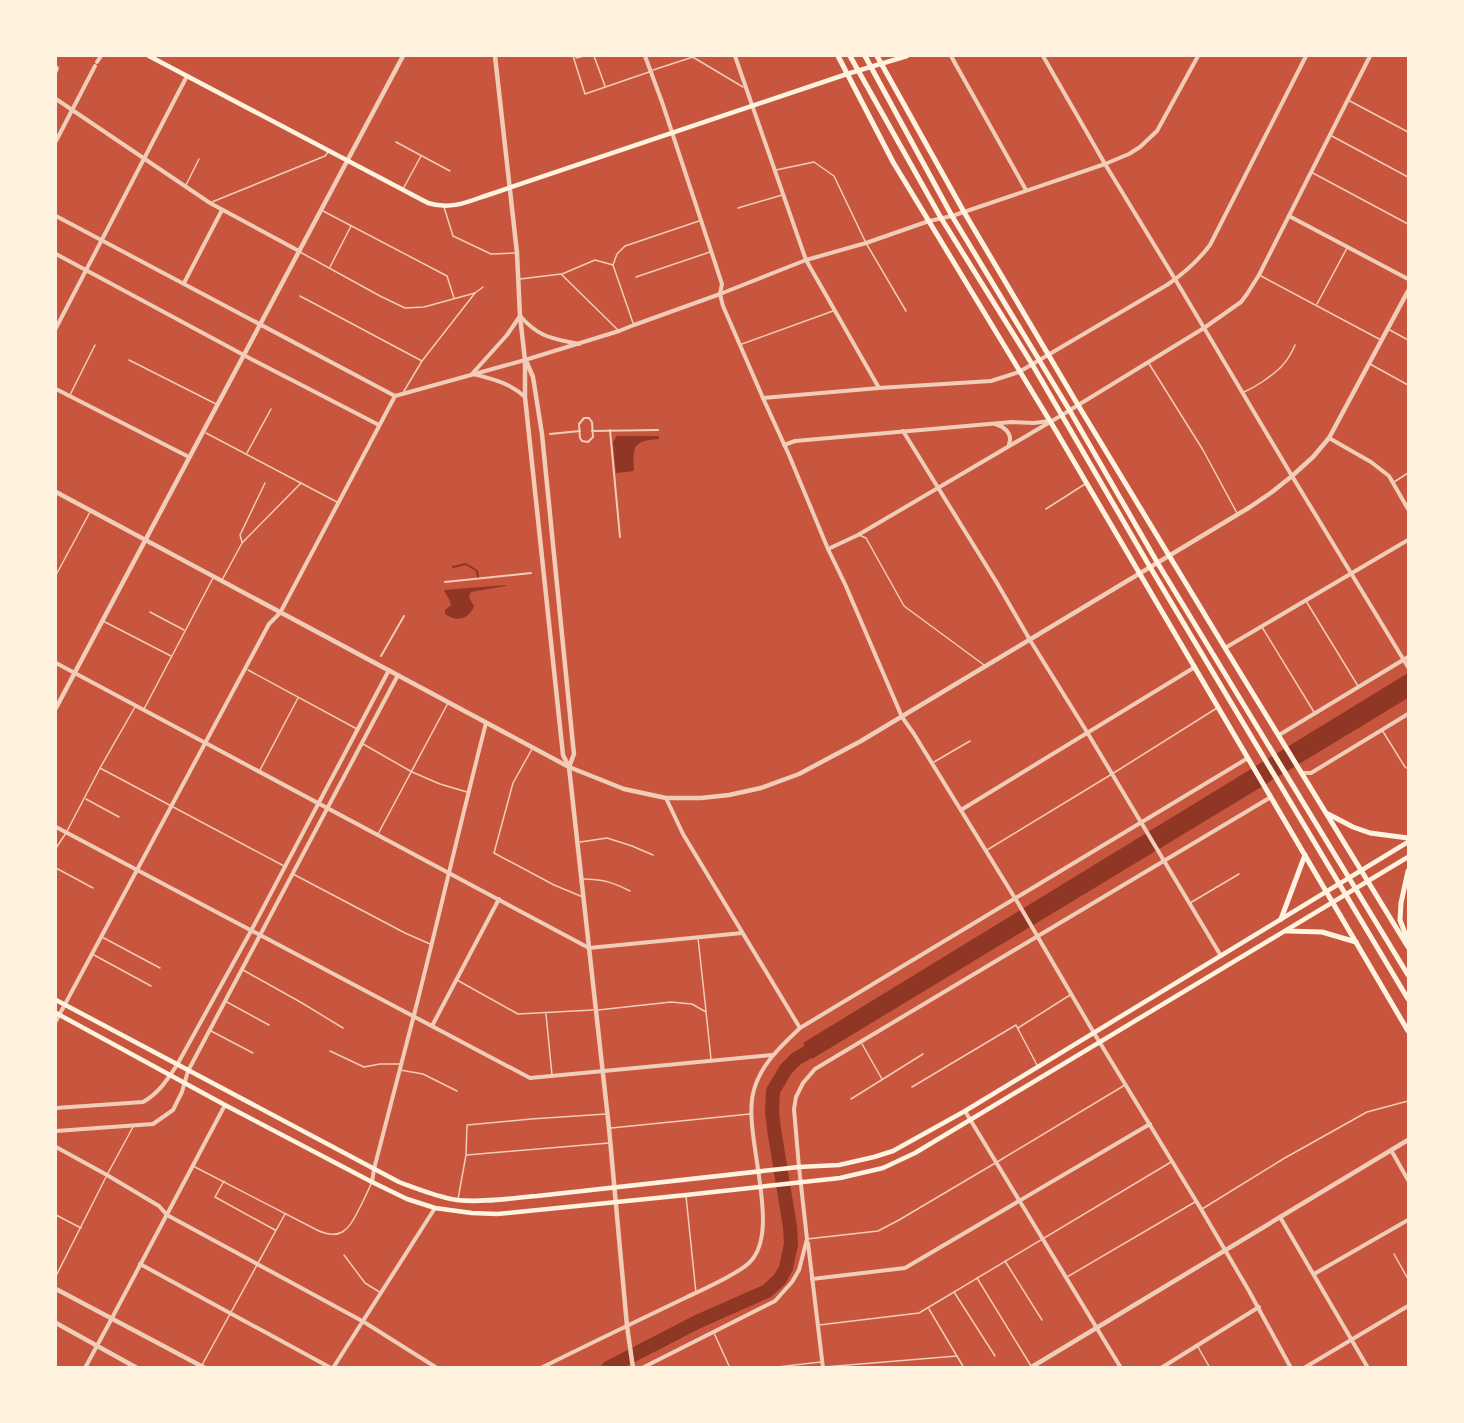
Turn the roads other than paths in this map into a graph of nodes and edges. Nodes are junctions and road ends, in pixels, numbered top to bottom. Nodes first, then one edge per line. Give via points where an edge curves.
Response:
1 (100, 56) edge
2 (149, 56) edge
3 (403, 56) edge
4 (495, 56) edge
5 (584, 56) edge
6 (594, 56) edge
7 (645, 56) edge
8 (694, 56) edge
9 (735, 56) edge
10 (838, 56) edge
11 (850, 56) edge
12 (865, 56) edge
13 (877, 56) edge
14 (907, 56) edge
15 (951, 56) edge
16 (1043, 56) edge
17 (1198, 56) edge
18 (1306, 56) edge
19 (1370, 56) edge
20 (574, 57) edge
21 (881, 64) junction
22 (871, 67) junction
23 (651, 71) junction
24 (858, 71) junction
25 (847, 74) junction
26 (187, 76) junction
27 (605, 87) junction
28 (747, 89) junction
29 (56, 99) edge
30 (1348, 100) junction
31 (753, 106) junction
32 (72, 110) junction
33 (1408, 132) edge
34 (672, 134) junction
35 (1330, 135) junction
36 (56, 141) edge
37 (396, 142) dead end
38 (329, 151) junction
39 (421, 155) junction
40 (144, 159) junction
41 (199, 159) dead end
42 (347, 161) junction
43 (1105, 164) junction
44 (775, 170) junction
45 (450, 171) dead end
46 (1311, 172) junction
47 (1408, 177) edge
48 (186, 187) junction
49 (510, 188) junction
50 (403, 190) junction
51 (1026, 190) junction
52 (782, 194) junction
53 (210, 203) junction
54 (444, 207) junction
55 (738, 208) dead end
56 (222, 210) junction
57 (321, 210) junction
58 (964, 212) junction
59 (56, 216) edge
60 (952, 216) junction
61 (1289, 216) junction
62 (941, 218) junction
63 (700, 220) junction
64 (929, 221) junction
65 (1408, 224) edge
66 (351, 226) junction
67 (102, 240) junction
68 (866, 243) junction
69 (1347, 247) junction
70 (299, 251) junction
71 (711, 252) junction
72 (517, 253) junction
73 (56, 254) edge
74 (806, 260) junction
75 (613, 265) junction
76 (330, 268) junction
77 (86, 270) junction
78 (561, 274) junction
79 (1259, 275) junction
80 (636, 277) dead end
81 (1175, 279) junction
82 (1408, 279) edge
83 (518, 280) junction
84 (183, 283) junction
85 (483, 287) dead end
86 (1408, 291) edge
87 (476, 293) junction
88 (720, 294) junction
89 (300, 296) dead end
90 (455, 299) junction
91 (1316, 306) junction
92 (834, 310) junction
93 (906, 311) dead end
94 (520, 316) junction
95 (58, 319) edge
96 (260, 324) junction
97 (634, 324) junction
98 (56, 328) edge
99 (1204, 328) junction
100 (1388, 329) junction
101 (619, 331) junction
102 (1408, 340) edge
103 (1382, 341) junction
104 (579, 344) junction
105 (95, 345) dead end
106 (741, 345) junction
107 (1295, 345) dead end
108 (1048, 354) junction
109 (243, 355) junction
110 (129, 360) dead end
111 (525, 360) junction
112 (1039, 360) junction
113 (422, 361) junction
114 (1147, 362) junction
115 (1032, 364) junction
116 (1369, 364) junction
117 (1019, 372) junction
118 (472, 374) junction
119 (1408, 385) edge
120 (879, 388) junction
121 (56, 389) edge
122 (1242, 392) junction
123 (402, 394) junction
124 (69, 396) junction
125 (396, 396) junction
126 (525, 397) junction
127 (763, 398) junction
128 (217, 404) junction
129 (1078, 405) junction
130 (271, 409) dead end
131 (1070, 411) junction
132 (1062, 415) junction
133 (1050, 421) junction
134 (992, 423) junction
135 (380, 425) junction
136 (610, 430) junction
137 (658, 430) dead end
138 (202, 431) junction
139 (580, 431) junction
140 (592, 431) junction
141 (903, 431) junction
142 (550, 434) dead end
143 (1329, 438) junction
144 (784, 445) junction
145 (1008, 446) junction
146 (247, 454) junction
147 (189, 457) junction
148 (1408, 473) edge
149 (1292, 476) junction
150 (1393, 482) junction
151 (265, 483) dead end
152 (302, 483) junction
153 (1086, 484) junction
154 (938, 488) junction
155 (56, 494) edge
156 (338, 502) junction
157 (1046, 508) dead end
158 (1408, 509) edge
159 (90, 511) junction
160 (1237, 514) junction
161 (858, 535) junction
162 (620, 537) dead end
163 (145, 539) junction
164 (1408, 540) edge
165 (242, 543) junction
166 (828, 549) junction
167 (1169, 555) junction
168 (1157, 562) junction
169 (1150, 567) junction
170 (531, 573) dead end
171 (1352, 573) junction
172 (1139, 574) junction
173 (56, 575) edge
174 (214, 577) junction
175 (222, 581) junction
176 (445, 582) dead end
177 (1306, 601) junction
178 (150, 612) dead end
179 (280, 613) junction
180 (404, 616) dead end
181 (102, 620) junction
182 (1262, 627) junction
183 (185, 631) junction
184 (1030, 640) junction
185 (1225, 648) junction
186 (172, 656) junction
187 (381, 656) dead end
188 (1406, 658) edge
189 (56, 663) edge
190 (985, 666) junction
191 (1408, 666) edge
192 (1195, 667) junction
193 (245, 668) junction
194 (389, 670) junction
195 (74, 673) junction
196 (398, 675) junction
197 (1358, 687) junction
198 (298, 698) junction
199 (449, 702) junction
200 (136, 707) junction
201 (1218, 707) junction
202 (56, 708) edge
203 (143, 710) junction
204 (1315, 713) junction
205 (1408, 714) edge
206 (902, 717) junction
207 (486, 723) junction
208 (1382, 729) junction
209 (357, 730) junction
210 (1087, 732) junction
211 (1278, 735) junction
212 (970, 741) dead end
213 (204, 743) junction
214 (361, 743) junction
215 (533, 747) junction
216 (1248, 758) junction
217 (932, 763) junction
218 (570, 767) junction
219 (100, 768) junction
220 (1408, 769) edge
221 (259, 771) junction
222 (412, 771) junction
223 (1301, 773) junction
224 (1112, 774) junction
225 (468, 793) junction
226 (1271, 797) junction
227 (85, 798) junction
228 (666, 798) junction
229 (318, 803) junction
230 (171, 806) junction
231 (327, 807) junction
232 (961, 810) junction
233 (1326, 813) junction
234 (119, 817) dead end
235 (1142, 824) junction
236 (56, 827) edge
237 (66, 833) junction
238 (378, 834) junction
239 (1408, 840) edge
240 (578, 843) junction
241 (56, 848) edge
242 (986, 850) junction
243 (653, 855) dead end
244 (1305, 855) junction
245 (1408, 857) edge
246 (1164, 860) junction
247 (285, 867) junction
248 (56, 868) edge
249 (136, 870) junction
250 (1361, 871) junction
251 (1408, 871) edge
252 (293, 873) junction
253 (449, 873) junction
254 (1239, 874) dead end
255 (582, 879) junction
256 (1348, 879) junction
257 (1369, 881) junction
258 (1340, 884) junction
259 (93, 888) dead end
260 (1355, 890) junction
261 (630, 891) dead end
262 (1327, 892) junction
263 (1347, 895) junction
264 (584, 897) junction
265 (1015, 898) junction
266 (499, 899) junction
267 (1190, 903) junction
268 (1334, 903) junction
269 (1281, 919) junction
270 (251, 931) junction
271 (1287, 931) junction
272 (742, 933) junction
273 (260, 935) junction
274 (1037, 935) junction
275 (101, 937) junction
276 (698, 937) junction
277 (1408, 941) edge
278 (1356, 942) junction
279 (431, 944) junction
280 (1408, 947) edge
281 (589, 948) junction
282 (92, 954) junction
283 (1221, 956) junction
284 (160, 968) dead end
285 (241, 969) junction
286 (1408, 975) edge
287 (456, 980) junction
288 (151, 986) dead end
289 (1071, 994) junction
290 (1408, 999) edge
291 (56, 1000) edge
292 (225, 1001) junction
293 (64, 1004) junction
294 (596, 1010) junction
295 (546, 1012) junction
296 (706, 1012) junction
297 (57, 1014) edge
298 (414, 1017) junction
299 (56, 1021) edge
300 (269, 1025) dead end
301 (432, 1026) junction
302 (343, 1028) dead end
303 (800, 1028) junction
304 (1018, 1029) junction
305 (209, 1031) junction
306 (1408, 1031) edge
307 (1094, 1033) junction
308 (861, 1042) junction
309 (1100, 1042) junction
310 (330, 1051) dead end
311 (253, 1053) dead end
312 (923, 1054) dead end
313 (773, 1055) junction
314 (711, 1061) junction
315 (400, 1064) junction
316 (177, 1065) junction
317 (1038, 1067) junction
318 (399, 1070) junction
319 (188, 1071) junction
320 (603, 1071) junction
321 (170, 1075) junction
322 (552, 1076) junction
323 (882, 1079) junction
324 (185, 1084) junction
325 (1126, 1084) junction
326 (912, 1087) dead end
327 (458, 1091) dead end
328 (851, 1099) dead end
329 (1408, 1101) edge
330 (225, 1105) junction
331 (56, 1108) edge
332 (966, 1112) junction
333 (607, 1113) junction
334 (751, 1113) junction
335 (971, 1119) junction
336 (1150, 1124) junction
337 (133, 1126) junction
338 (609, 1128) junction
339 (56, 1131) edge
340 (1408, 1140) edge
341 (610, 1143) junction
342 (56, 1147) edge
343 (1391, 1150) junction
344 (465, 1155) junction
345 (997, 1162) junction
346 (1172, 1162) junction
347 (193, 1165) junction
348 (797, 1167) junction
349 (374, 1169) junction
350 (758, 1172) junction
351 (107, 1175) junction
352 (1408, 1180) edge
353 (224, 1181) junction
354 (372, 1182) junction
355 (800, 1182) junction
356 (762, 1187) junction
357 (615, 1189) junction
358 (686, 1195) junction
359 (458, 1200) junction
360 (1020, 1200) junction
361 (616, 1202) junction
362 (1196, 1202) junction
363 (435, 1208) junction
364 (1201, 1209) junction
365 (285, 1213) junction
366 (56, 1215) edge
367 (167, 1215) junction
368 (1280, 1217) junction
369 (1408, 1220) edge
370 (81, 1228) junction
371 (276, 1230) junction
372 (1042, 1238) junction
373 (807, 1239) junction
374 (1225, 1250) junction
375 (1394, 1254) dead end
376 (344, 1255) dead end
377 (1005, 1261) junction
378 (140, 1264) junction
379 (257, 1264) junction
380 (1314, 1274) junction
381 (56, 1276) edge
382 (977, 1278) junction
383 (1066, 1278) junction
384 (812, 1279) junction
385 (1408, 1279) edge
386 (56, 1289) edge
387 (954, 1292) junction
388 (696, 1293) junction
389 (381, 1294) junction
390 (1408, 1306) edge
391 (1258, 1307) junction
392 (928, 1308) junction
393 (229, 1313) junction
394 (112, 1318) junction
395 (1042, 1320) dead end
396 (364, 1322) junction
397 (56, 1323) edge
398 (817, 1325) junction
399 (627, 1326) junction
400 (1096, 1327) junction
401 (714, 1332) junction
402 (1352, 1340) junction
403 (97, 1345) junction
404 (1197, 1346) junction
405 (957, 1356) junction
406 (994, 1356) dead end
407 (822, 1362) junction
408 (203, 1366) edge
409 (823, 1367) edge
410 (1031, 1367) edge
411 (85, 1368) edge
412 (137, 1368) edge
413 (332, 1368) edge
414 (437, 1368) edge
415 (541, 1368) edge
416 (633, 1368) edge
417 (642, 1368) edge
418 (730, 1368) edge
419 (768, 1368) edge
420 (964, 1368) edge
421 (1121, 1368) edge
422 (1161, 1368) edge
423 (1210, 1368) edge
424 (1291, 1368) edge
425 (1304, 1368) edge
426 (1368, 1368) edge

1 - 32 street
2 - 26 main road
3 - 42 street
4 - 49 street
5 - 20 lane
6 - 27 lane
7 - 23 street
8 - 23 lane
8 - 28 lane
9 - 28 street
10 - 25 main road
11 - 24 main road
12 - 22 main road
13 - 21 main road
14 - 21 main road
15 - 51 street
16 - 43 street
17 - 43 street via 1157,130 1140,147
18 - 81 street via 1210,245
19 - 30 street
20 - 27 lane via 585,94
21 - 22 main road
21 - 58 main road
22 - 24 main road
22 - 60 main road
23 - 27 lane
23 - 34 street
24 - 25 main road
24 - 62 main road
25 - 31 main road
25 - 64 main road
26 - 38 main road
26 - 40 street
28 - 31 street
29 - 32 street
30 - 33 lane
30 - 35 street
31 - 34 main road
31 - 44 street
32 - 36 street
32 - 40 street
34 - 49 main road
34 - 63 street
35 - 46 street
35 - 47 lane
37 - 39 lane
38 - 42 main road
38 - 53 lane
39 - 45 lane
39 - 50 lane
40 - 48 street
40 - 67 street
41 - 48 lane
42 - 50 main road
42 - 57 street
43 - 51 street
43 - 81 street
44 - 52 street
44 - 68 lane via 814,162 834,176
46 - 61 street
46 - 65 lane
48 - 53 street
49 - 54 main road
49 - 72 street
50 - 54 main road
51 - 58 street
52 - 55 lane
52 - 74 street
53 - 56 street
54 - 72 lane via 453,236 491,254
56 - 70 street
56 - 84 street
57 - 66 lane
57 - 70 street
58 - 60 street
58 - 108 main road
59 - 67 street
60 - 62 street
60 - 112 main road
61 - 69 street
61 - 79 street
62 - 64 street
62 - 115 main road
63 - 71 street
63 - 75 lane via 625,246
64 - 68 street
64 - 117 main road
66 - 76 lane
66 - 90 lane via 447,276
67 - 77 street
67 - 84 street
68 - 74 street
68 - 93 lane
69 - 82 street
69 - 91 lane
70 - 76 lane
70 - 96 street
71 - 80 lane
71 - 88 street via 722,285
72 - 83 street
73 - 77 street
74 - 88 street
74 - 92 street
75 - 78 lane via 596,260
75 - 97 lane
76 - 90 lane via 405,308
77 - 95 street
77 - 109 street
78 - 83 lane
78 - 101 lane
79 - 91 lane
79 - 99 street via 1241,302
81 - 99 street
81 - 108 street
83 - 94 street
84 - 96 street
85 - 87 lane
86 - 100 street
87 - 90 lane
87 - 113 lane
88 - 97 street
88 - 106 street
89 - 113 lane
91 - 103 lane
92 - 106 lane
92 - 120 street
94 - 104 street via 539,333
94 - 111 street
94 - 118 street
95 - 98 street
96 - 109 street
96 - 125 street
97 - 101 street
99 - 114 street
99 - 122 street
100 - 102 lane
100 - 103 street
101 - 104 street
103 - 116 street
104 - 111 street
105 - 124 lane
106 - 127 street
107 - 122 lane via 1278,371
108 - 112 street
108 - 129 main road
109 - 128 street
109 - 135 street
110 - 128 lane
111 - 118 street
111 - 126 street
111 - 218 street via 533,377 542,434 574,754
112 - 115 street
112 - 131 main road
113 - 123 lane
114 - 129 street
114 - 160 lane via 1203,450
115 - 117 street
115 - 132 main road
116 - 119 lane
116 - 143 street
117 - 120 street via 991,381
117 - 133 main road
118 - 123 street
118 - 126 street via 502,381
120 - 127 street
121 - 124 street
122 - 149 street
123 - 125 street
124 - 147 street
125 - 135 street
126 - 218 street via 562,755
127 - 144 street
128 - 138 street
129 - 131 street
129 - 167 main road
130 - 146 lane
131 - 132 street
131 - 168 main road
132 - 133 street
132 - 169 main road
133 - 134 street
133 - 145 street
133 - 153 main road
134 - 141 street
134 - 145 street via 1007,431
135 - 156 street
136 - 137 street
136 - 140 street
136 - 162 street
138 - 146 lane
138 - 147 street
139 - 140 street via 585,442 591,441
139 - 140 street via 581,421 589,418
139 - 142 street
141 - 144 street
141 - 154 street
143 - 149 street
143 - 150 street via 1371,462
144 - 166 street
145 - 154 street
146 - 152 lane
147 - 163 street
148 - 150 lane
149 - 160 street
149 - 171 street
150 - 158 street
151 - 165 lane via 240,535
152 - 156 lane
152 - 165 lane
153 - 157 lane
153 - 172 main road
154 - 161 street
154 - 184 street
155 - 159 street
156 - 179 street
159 - 163 street
159 - 173 lane
160 - 167 street
161 - 166 street
161 - 190 lane via 866,538 904,606
163 - 174 street
163 - 181 street
164 - 171 street
165 - 175 lane
166 - 206 street
167 - 168 street
167 - 185 main road
168 - 169 street
168 - 256 main road
169 - 172 street
169 - 258 main road
170 - 176 street
171 - 177 street
171 - 188 street
172 - 184 street
172 - 192 main road
174 - 175 street
174 - 183 lane
175 - 179 street
177 - 182 street
177 - 197 lane
178 - 183 lane
179 - 193 street via 269,624
179 - 194 street
180 - 187 street
181 - 186 lane
181 - 195 street
182 - 185 street
182 - 204 lane
183 - 186 lane
184 - 190 street
184 - 210 street
185 - 211 main road
186 - 203 lane
188 - 191 street
188 - 197 street
189 - 195 street
190 - 206 street
192 - 201 main road
192 - 210 street
193 - 198 lane
193 - 213 street
194 - 196 street
194 - 209 street
195 - 200 street
195 - 202 street
196 - 199 street
196 - 214 street
197 - 204 street
198 - 209 lane
198 - 221 lane
199 - 207 street
199 - 222 lane
200 - 203 street
200 - 219 lane
201 - 216 main road
201 - 224 lane
203 - 213 street
204 - 211 street
205 - 208 street
206 - 217 street
206 - 228 street via 799,774 767,786 729,795
207 - 215 street
207 - 225 street
208 - 220 lane
208 - 223 street via 1311,772
209 - 229 street
210 - 224 street
210 - 232 street
211 - 223 main road
212 - 217 lane
213 - 221 street
213 - 230 street
214 - 222 lane
214 - 231 street
215 - 218 street
215 - 264 lane via 513,783 494,853
216 - 226 main road
216 - 235 street
217 - 232 street
218 - 228 street via 624,789
218 - 240 street
219 - 227 lane
219 - 230 lane
221 - 229 street
222 - 225 lane
222 - 238 lane
223 - 233 main road
224 - 235 street
224 - 242 lane
225 - 253 street
226 - 244 main road
226 - 246 street
227 - 234 lane
227 - 237 lane
228 - 272 street
229 - 231 street
229 - 247 street
230 - 247 lane
230 - 249 street
231 - 238 street
231 - 252 street
232 - 242 street
233 - 239 main road via 1370,833
233 - 250 main road
235 - 246 street
235 - 265 street
236 - 237 street
237 - 241 lane
237 - 249 street
238 - 253 street
239 - 250 main road
240 - 243 lane via 608,838
240 - 255 street
242 - 265 street
244 - 262 main road
244 - 269 main road
245 - 257 main road
246 - 267 street
246 - 274 street
247 - 270 street
248 - 259 lane
249 - 270 street
249 - 275 street
250 - 256 main road
250 - 257 main road
251 - 277 main road via 1400,920
252 - 273 street
252 - 279 lane
253 - 266 street
253 - 279 street
254 - 267 lane
255 - 261 lane via 609,881
255 - 264 street
256 - 258 main road
256 - 260 main road
257 - 260 main road
257 - 280 main road
258 - 262 main road
258 - 263 main road
260 - 263 main road
260 - 286 main road
262 - 268 main road
262 - 269 main road
263 - 268 main road
263 - 290 main road
264 - 281 street
265 - 274 street
265 - 303 street
266 - 281 street
266 - 287 street
267 - 283 street
268 - 271 main road
268 - 278 main road
269 - 283 main road
270 - 273 street
270 - 316 street
271 - 278 main road via 1322,932
271 - 309 main road
272 - 276 street
272 - 303 street
273 - 285 street
273 - 298 street
274 - 289 street
274 - 308 street
275 - 282 street
275 - 284 lane
276 - 281 street
276 - 296 lane
278 - 306 main road
279 - 298 street
281 - 294 street
282 - 288 lane
282 - 293 street
283 - 307 main road
285 - 292 street
285 - 302 lane
287 - 295 lane via 518,1014
287 - 301 street
289 - 304 lane
289 - 307 street
291 - 293 main road
292 - 300 lane
292 - 305 street
293 - 297 street
293 - 316 main road
294 - 295 lane
294 - 296 lane via 671,1002 692,1004
294 - 320 street
295 - 322 lane
296 - 314 lane
297 - 299 street
297 - 321 main road
298 - 301 street
298 - 315 street
301 - 322 street via 531,1078
303 - 313 street
304 - 317 lane
304 - 326 lane via 1016,1025
305 - 311 lane
305 - 319 street
307 - 309 street
307 - 317 main road
308 - 323 lane
308 - 348 street via 815,1070 803,1083 794,1109
309 - 325 street
309 - 335 main road
310 - 315 lane via 364,1067
312 - 323 lane
313 - 314 street
313 - 334 street via 758,1078
314 - 320 street
315 - 318 street
316 - 319 main road
316 - 321 street
317 - 332 main road
318 - 327 lane via 423,1074
318 - 349 street
319 - 324 street
319 - 349 main road
320 - 322 street
320 - 333 street
321 - 324 main road
321 - 331 street via 155,1095 143,1102
323 - 328 lane
324 - 330 main road
324 - 337 street via 173,1110 153,1124
325 - 336 street
325 - 345 lane
329 - 364 lane via 1366,1112
330 - 347 street
330 - 354 main road
332 - 335 street
332 - 348 main road via 884,1154 839,1165
333 - 338 street
333 - 344 lane via 467,1125
334 - 338 lane
334 - 350 street
335 - 345 street
335 - 355 main road via 883,1168
336 - 346 street
336 - 360 street
337 - 339 street
337 - 351 lane
338 - 341 street
340 - 343 street
341 - 344 lane
341 - 357 street
342 - 351 street
343 - 352 street
343 - 368 street
344 - 359 lane
345 - 360 street
345 - 373 lane via 878,1231
346 - 362 street
346 - 372 lane
347 - 353 lane
347 - 367 street
348 - 350 main road
348 - 355 street
349 - 354 street
349 - 359 main road via 399,1182
350 - 356 street
350 - 357 main road
351 - 367 street via 159,1206
351 - 370 lane
353 - 365 lane
353 - 371 lane via 214,1197
354 - 363 main road
354 - 365 lane via 350,1226 340,1234 323,1233
355 - 356 main road
355 - 373 street
356 - 358 main road
356 - 388 street via 762,1241 758,1252 749,1263
357 - 359 main road
357 - 361 street
358 - 361 main road
358 - 388 lane
360 - 372 street
360 - 384 street via 905,1268
361 - 363 main road via 497,1214
361 - 399 street
362 - 364 street
362 - 383 lane
363 - 389 street
364 - 374 street
365 - 371 lane
366 - 370 lane
367 - 378 street
367 - 379 street
368 - 374 street
368 - 380 street
369 - 380 street
370 - 381 lane
371 - 379 lane
372 - 377 lane
372 - 383 street
373 - 384 street
373 - 401 street via 799,1270 785,1292
374 - 391 street
374 - 400 street
375 - 385 lane
376 - 389 lane via 366,1283
377 - 382 lane
377 - 395 lane
378 - 393 street
378 - 394 street
379 - 393 lane
379 - 396 street
380 - 402 street
382 - 387 lane
382 - 410 lane
383 - 400 street
384 - 398 street
386 - 394 street
387 - 392 lane
387 - 406 lane
388 - 399 street
389 - 396 street
390 - 402 street
391 - 404 street
391 - 424 street
392 - 398 lane via 919,1313
392 - 405 lane
393 - 408 lane
393 - 413 street
394 - 403 street
394 - 408 street
396 - 413 street
396 - 414 street
397 - 403 street
398 - 407 street
399 - 415 street
399 - 416 street
400 - 410 street
400 - 421 street
401 - 417 street
401 - 418 lane
402 - 425 street
402 - 426 street
403 - 411 street
403 - 412 street
404 - 422 street
404 - 423 lane
405 - 409 lane
405 - 420 lane
407 - 409 street
407 - 419 lane

